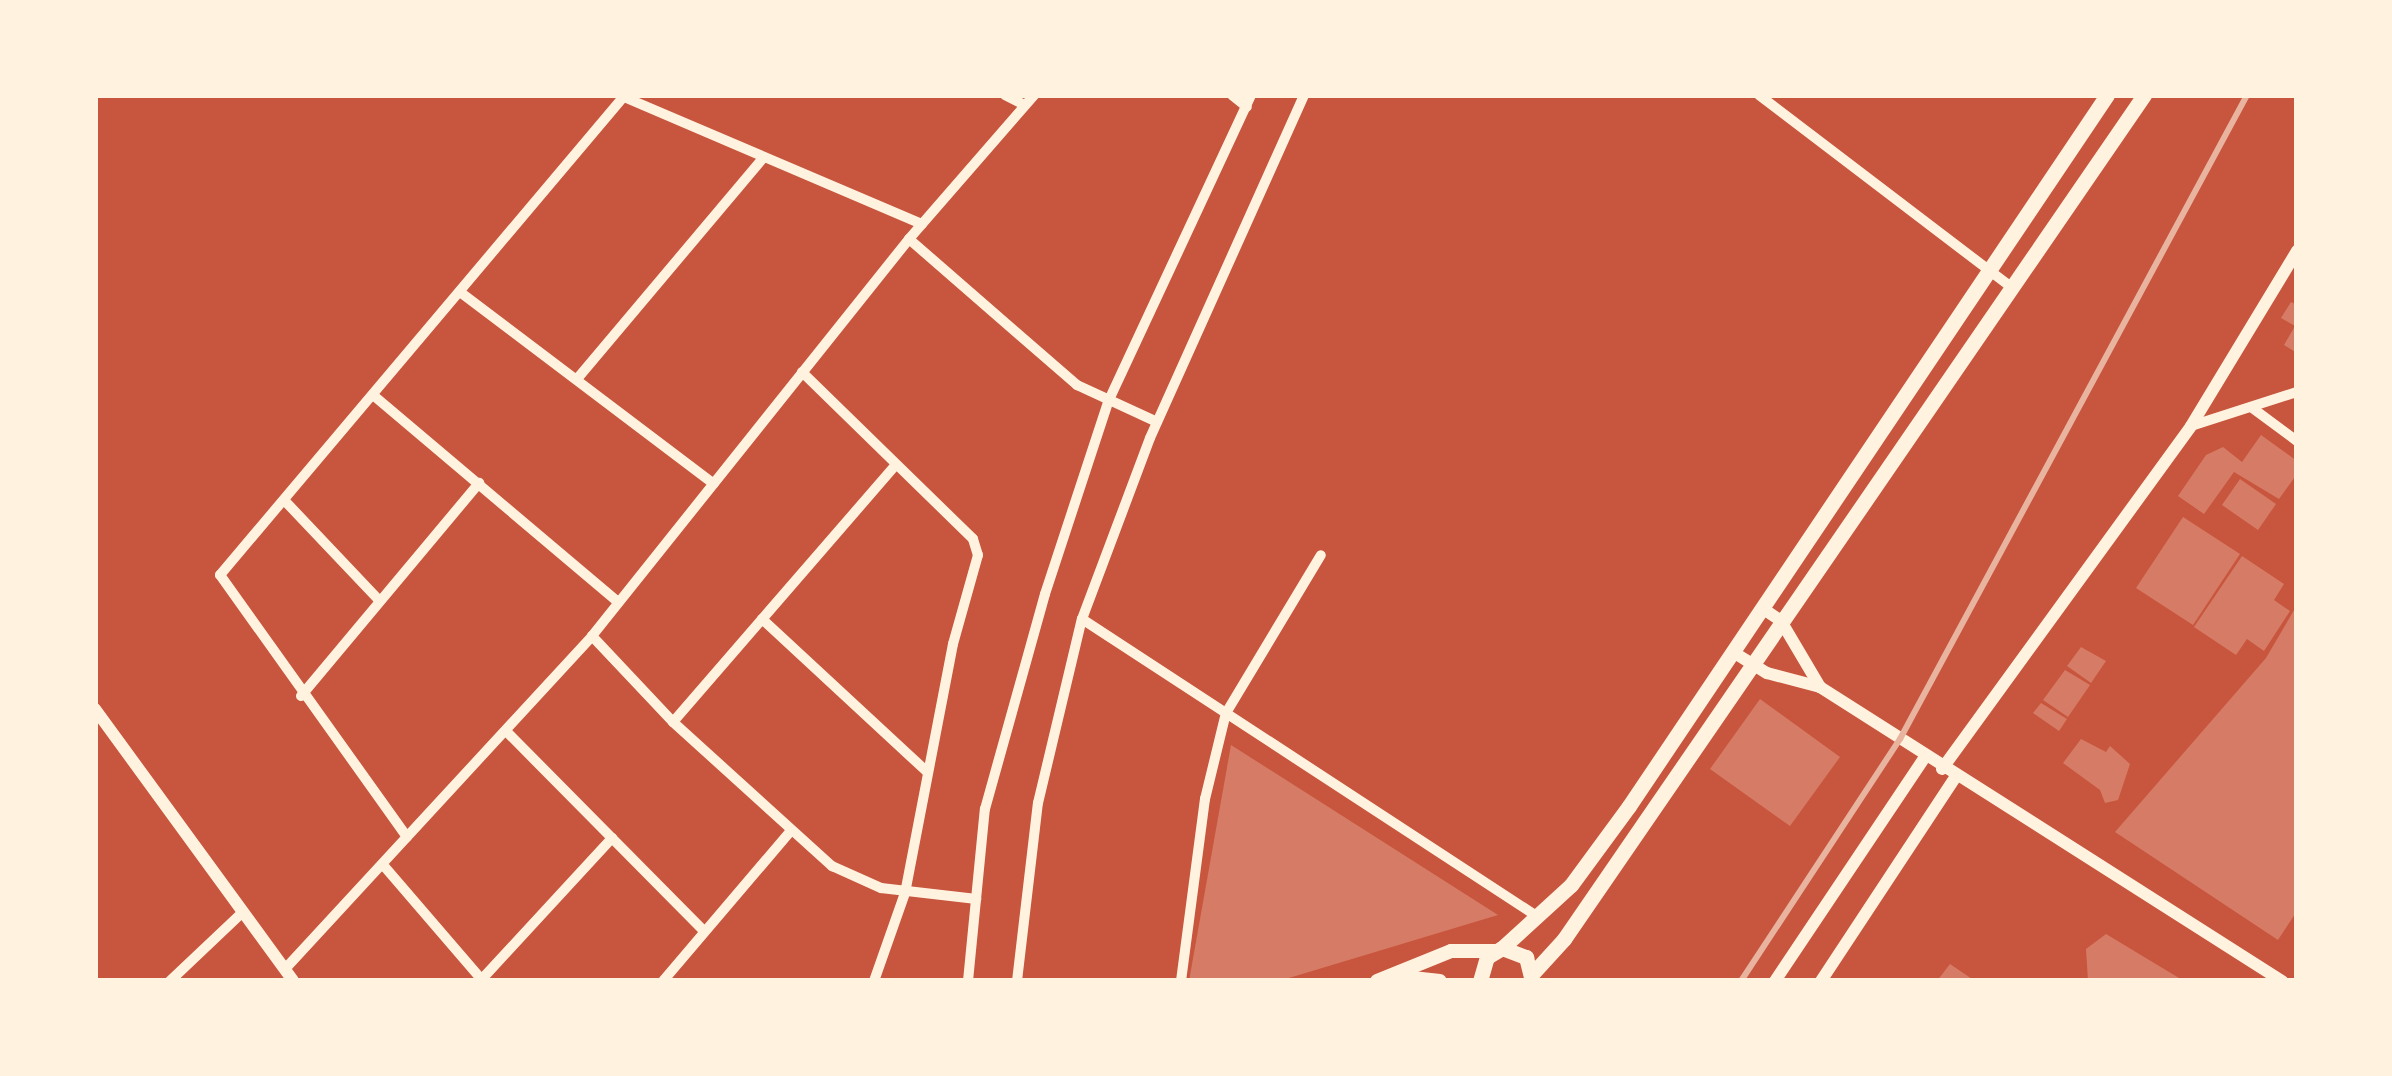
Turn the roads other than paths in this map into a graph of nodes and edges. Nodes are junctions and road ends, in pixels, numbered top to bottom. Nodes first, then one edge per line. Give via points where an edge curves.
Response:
1 (1005, 95) edge
2 (1034, 95) edge
3 (1232, 95) edge
4 (1304, 95) edge
5 (1759, 95) edge
6 (2106, 95) edge
7 (2144, 95) edge
8 (624, 96) edge
9 (1249, 101) edge
10 (1026, 105) junction
11 (764, 157) junction
12 (922, 224) junction
13 (909, 239) junction
14 (2297, 251) edge
15 (1987, 268) junction
16 (2011, 287) junction
17 (460, 292) junction
18 (802, 372) junction
19 (577, 380) junction
20 (2297, 392) edge
21 (373, 394) junction
22 (1108, 402) junction
23 (2251, 408) junction
24 (1157, 422) junction
25 (2192, 426) junction
26 (2297, 441) edge
27 (894, 466) junction
28 (479, 483) junction
29 (714, 484) junction
30 (284, 500) junction
31 (1321, 555) dead end
32 (380, 601) junction
33 (618, 602) junction
34 (1762, 608) junction
35 (762, 619) junction
36 (1082, 619) junction
37 (1782, 622) junction
38 (592, 636) junction
39 (1733, 652) junction
40 (1751, 665) junction
41 (1820, 687) junction
42 (301, 696) junction
43 (95, 709) edge
44 (1226, 713) junction
45 (673, 722) junction
46 (506, 732) junction
47 (1926, 758) junction
48 (1942, 769) junction
49 (926, 772) junction
50 (1955, 778) junction
51 (790, 832) junction
52 (407, 837) junction
53 (612, 838) junction
54 (384, 866) junction
55 (905, 893) junction
56 (976, 899) junction
57 (242, 913) junction
58 (1538, 917) junction
59 (704, 931) junction
60 (1498, 950) junction
61 (289, 975) edge
62 (1394, 976) junction
63 (1533, 977) edge
64 (482, 980) edge
65 (170, 981) edge
66 (662, 981) edge
67 (874, 981) edge
68 (968, 981) edge
69 (1016, 981) edge
70 (1181, 981) edge
71 (1377, 981) edge
72 (1440, 981) edge
73 (1480, 981) edge
74 (1775, 981) edge
75 (1821, 981) edge
76 (2282, 981) edge

1 - 10 street
2 - 10 street
3 - 9 street
4 - 24 street
5 - 15 street
6 - 15 main road
7 - 16 main road
8 - 11 street
8 - 17 street
9 - 22 street
10 - 12 street
11 - 12 street
11 - 19 street
12 - 13 street
13 - 18 street
13 - 22 street via 1077,385
14 - 25 street
15 - 16 street
15 - 34 main road
16 - 37 main road
17 - 19 street
17 - 21 street
18 - 27 street
18 - 29 street
19 - 29 street
20 - 23 street
21 - 28 street
21 - 30 street
22 - 24 street
22 - 56 street via 985,810
23 - 25 street
23 - 26 street
24 - 36 street
25 - 48 street
27 - 35 street
27 - 49 street via 972,539 978,556
28 - 32 street
28 - 33 street
29 - 33 street
30 - 32 street
30 - 42 street via 220,575
31 - 44 street
32 - 42 street
33 - 38 street
34 - 37 street
34 - 39 main road
35 - 45 street
35 - 49 street
36 - 44 street
36 - 69 street via 1038,803
37 - 40 main road
37 - 41 street
38 - 45 street
38 - 46 street
39 - 40 street
39 - 58 main road via 1571,886
40 - 41 street
40 - 63 main road
41 - 47 street
42 - 52 street
43 - 57 street
44 - 58 street
44 - 70 street via 1205,799
45 - 51 street
46 - 52 street
46 - 53 street
47 - 48 street
47 - 74 street
48 - 50 street
49 - 55 street
50 - 75 street
50 - 76 street
51 - 55 street via 857,881
51 - 59 street
52 - 54 street
53 - 59 street
53 - 64 street
54 - 61 street
54 - 64 street
55 - 56 street
55 - 67 street
56 - 68 street
57 - 61 street
57 - 65 street
58 - 60 main road
59 - 66 street
60 - 62 main road via 1451,952
60 - 63 main road via 1520,951
60 - 73 main road via 1482,964
62 - 71 main road
62 - 72 main road

